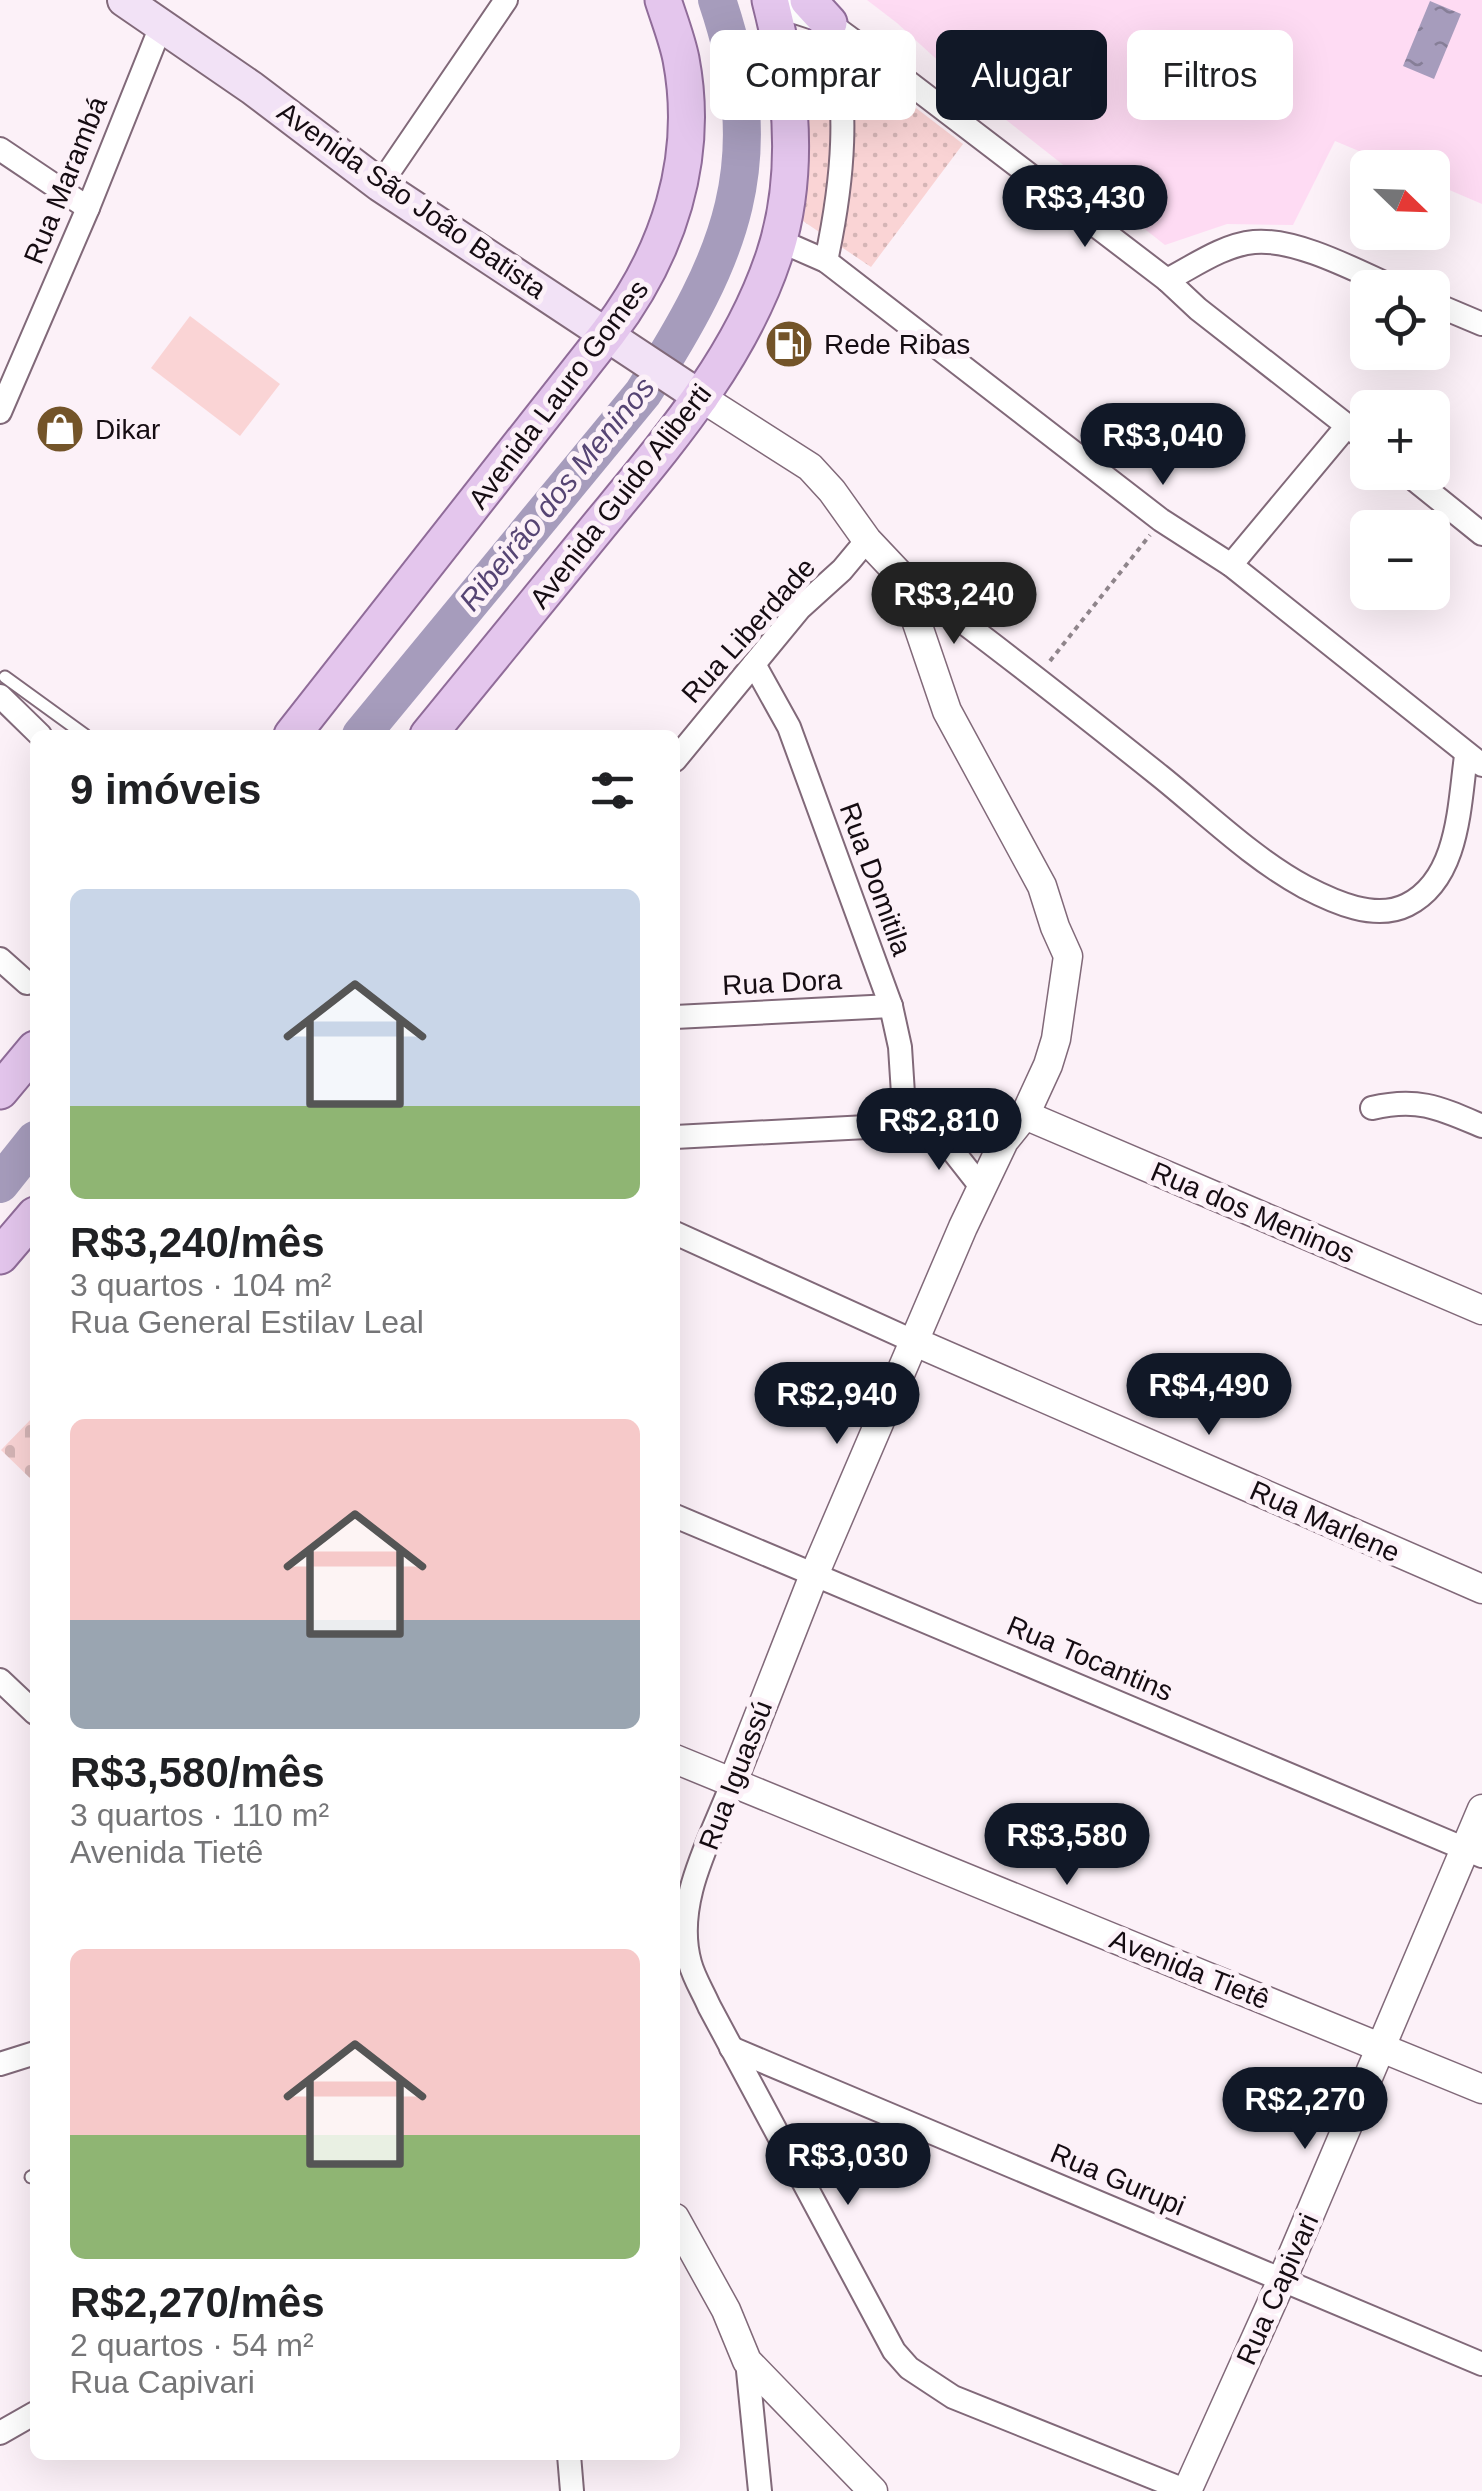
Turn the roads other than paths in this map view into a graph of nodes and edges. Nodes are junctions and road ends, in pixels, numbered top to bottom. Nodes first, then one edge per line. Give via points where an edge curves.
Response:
1 (506, 0) edge
2 (130, 2) edge
3 (770, 2) edge
4 (662, 4) edge
5 (818, 12) edge
6 (161, 26) junction
7 (0, 149) edge
8 (380, 185) junction
9 (88, 208) junction
10 (778, 240) junction
11 (826, 261) junction
12 (1353, 270) edge
13 (1167, 280) junction
14 (1450, 311) edge
15 (1482, 324) edge
16 (616, 339) junction
17 (693, 392) junction
18 (0, 412) edge
19 (1347, 426) junction
20 (1350, 428) edge
21 (1428, 490) edge
22 (1482, 533) edge
23 (867, 540) junction
24 (1231, 566) junction
25 (901, 576) junction
26 (754, 664) junction
27 (2, 687) edge
28 (36, 730) edge
29 (76, 730) edge
30 (296, 730) edge
31 (432, 730) edge
32 (680, 754) edge
33 (1474, 761) edge
34 (0, 959) edge
35 (27, 983) dead end
36 (891, 1006) junction
37 (680, 1017) edge
38 (30, 1055) edge
39 (0, 1091) edge
40 (1372, 1108) dead end
41 (1025, 1114) junction
42 (905, 1124) junction
43 (1482, 1126) edge
44 (934, 1127) junction
45 (680, 1137) edge
46 (982, 1188) junction
47 (680, 1235) edge
48 (1482, 1310) edge
49 (913, 1341) junction
50 (680, 1518) edge
51 (814, 1575) junction
52 (1482, 1589) edge
53 (2, 1685) edge
54 (30, 1709) edge
55 (680, 1762) edge
56 (732, 1784) junction
57 (1482, 1809) edge
58 (1474, 1852) edge
59 (1381, 2046) junction
60 (732, 2048) junction
61 (30, 2055) edge
62 (0, 2064) edge
63 (1482, 2089) edge
64 (680, 2227) edge
65 (1282, 2280) junction
66 (747, 2360) junction
67 (1482, 2364) edge
68 (30, 2417) edge
69 (0, 2433) edge
70 (569, 2460) edge
71 (572, 2491) edge
72 (760, 2491) edge
73 (873, 2491) edge
74 (1187, 2491) edge

1 - 8 street
2 - 6 main road, Avenida São João Batista
3 - 5 street
3 - 10 main road, Avenida Guido Aliberti via 788,105
4 - 16 main road, Avenida Lauro Gomes via 681,57 688,120 684,157 668,226
5 - 11 street via 839,71 843,159
5 - 13 street
6 - 8 main road, Avenida São João Batista
6 - 9 street, Rua Marambá
7 - 9 street
8 - 16 main road, Avenida São João Batista
9 - 18 street, Rua Marambá
10 - 11 street
10 - 17 main road, Avenida Guido Aliberti via 756,301
11 - 24 street
12 - 13 street via 1276,242 1253,242
13 - 19 street
14 - 15 street
16 - 17 main road, Avenida São João Batista
16 - 30 main road, Avenida Lauro Gomes
17 - 23 street via 810,468
17 - 31 main road, Avenida Guido Aliberti
19 - 20 street
19 - 24 street
21 - 22 street
23 - 25 street
23 - 26 street, Rua Liberdade
24 - 33 street
25 - 33 street via 1038,676 1262,858 1302,886 1358,908 1406,906 1439,878
25 - 41 street, Rua Iguassú via 948,711 1042,886 1068,956 1056,1039
26 - 32 street, Rua Liberdade
26 - 36 street, Rua Domitila via 789,727
27 - 28 street
27 - 29 lane
34 - 35 street
36 - 37 street, Rua Dora
36 - 42 street, Rua Domitila
38 - 39 main road
40 - 43 street via 1434,1105
41 - 44 street via 978,1126
41 - 46 street, Rua Iguassú
41 - 48 street, Rua dos Meninos
42 - 44 street
42 - 45 street
44 - 46 street
46 - 49 street, Rua Iguassú
47 - 49 street, Rua Marlene
49 - 51 street, Rua Iguassú
49 - 52 street, Rua Marlene
50 - 51 street, Rua Tocantins
51 - 56 street, Rua Iguassú
51 - 58 street, Rua Tocantins
53 - 54 street
55 - 56 street, Avenida Tietê
56 - 59 street, Avenida Tietê
56 - 60 street, Rua Iguassú via 693,1884 685,1938 690,1965
57 - 58 street, Rua Capivari
58 - 59 street, Rua Capivari
59 - 63 street, Avenida Tietê
59 - 65 street, Rua Capivari
60 - 65 street, Rua Gurupi
60 - 74 street, Rua Iguassú via 909,2368 953,2396
61 - 62 street
64 - 66 street
65 - 67 street, Rua Gurupi
65 - 74 street, Rua Capivari
66 - 72 street
66 - 73 street
68 - 69 street
70 - 71 street

